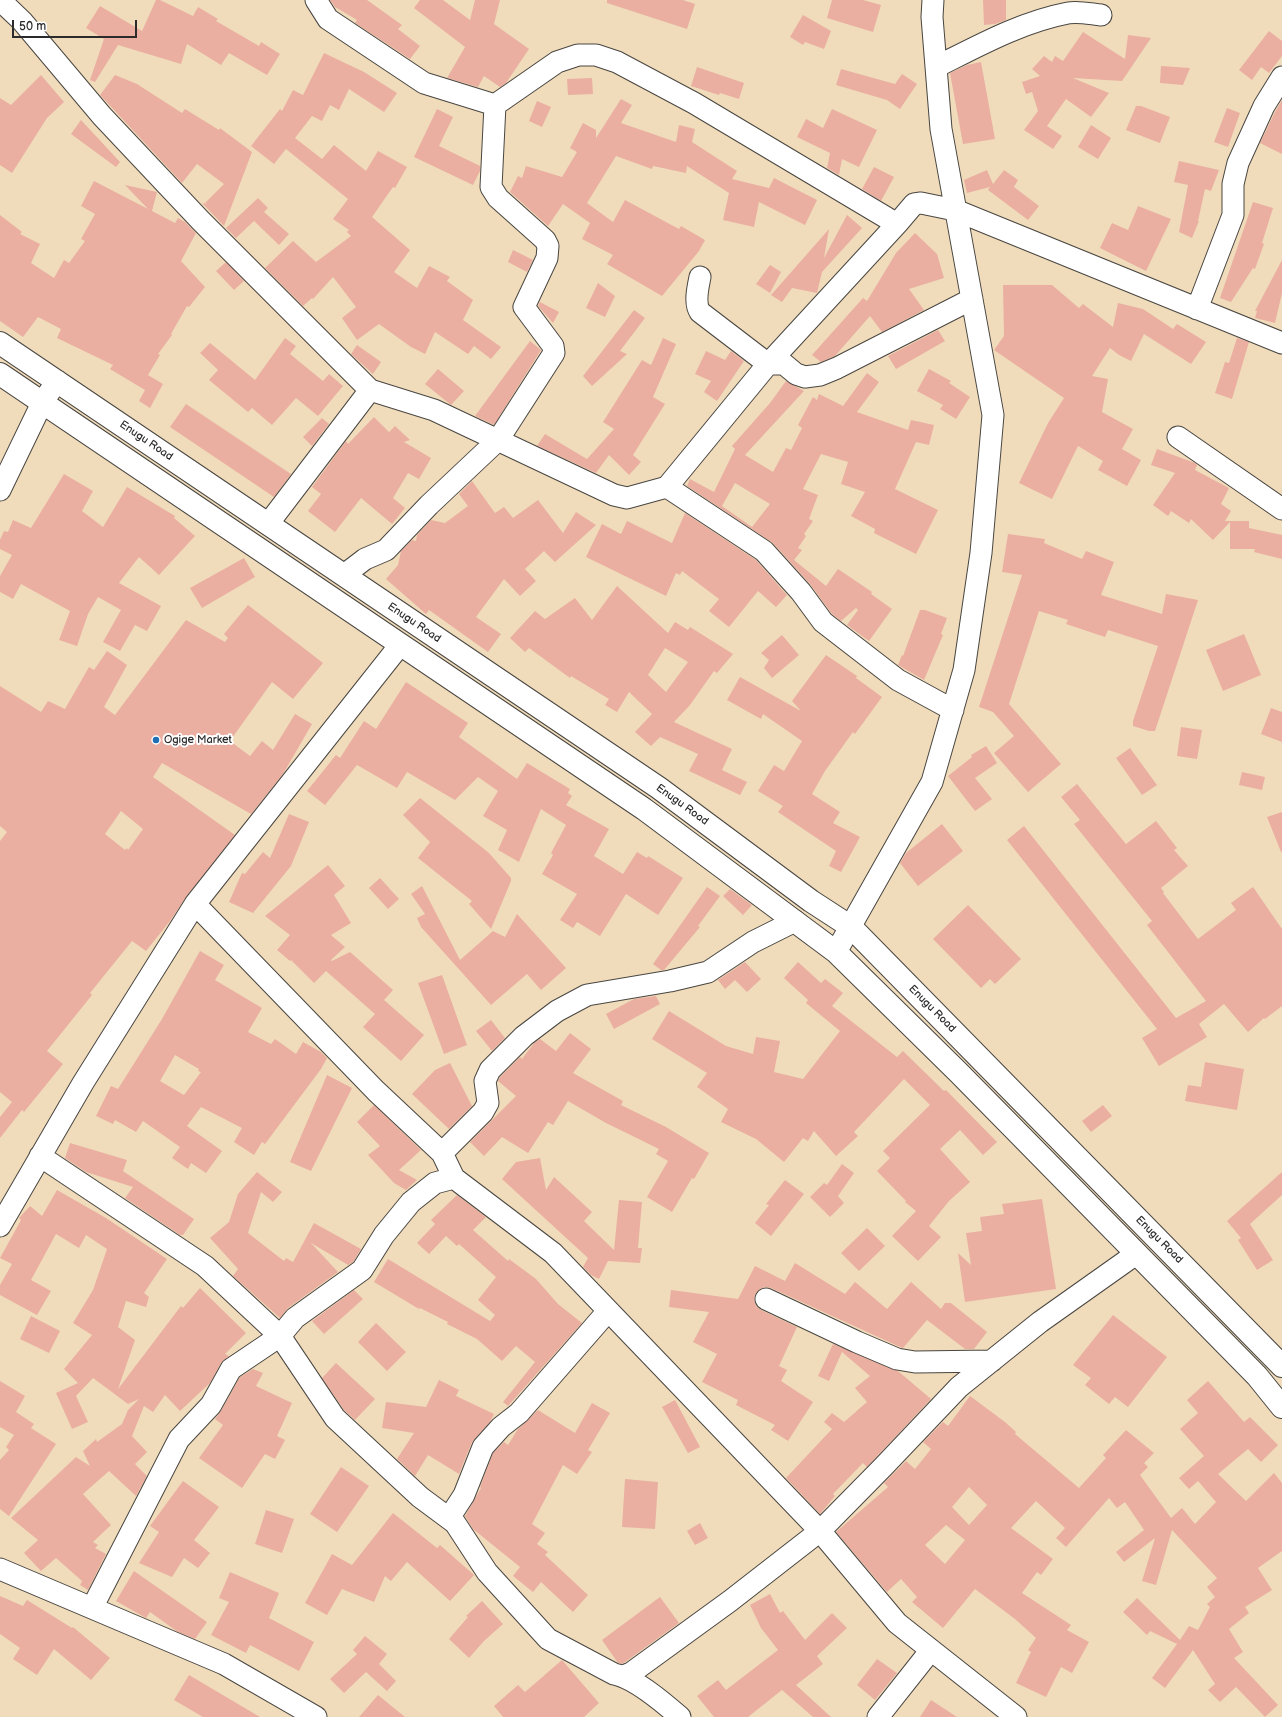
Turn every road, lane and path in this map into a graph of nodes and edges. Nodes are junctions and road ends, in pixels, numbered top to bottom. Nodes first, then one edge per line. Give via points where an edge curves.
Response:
1 (0, 0) edge
2 (316, 0) edge
3 (932, 0) edge
4 (1101, 15) dead end
5 (936, 67) junction
6 (1282, 77) edge
7 (495, 105) junction
8 (955, 210) junction
9 (897, 224) junction
10 (700, 277) dead end
11 (972, 298) junction
12 (1197, 309) junction
13 (0, 343) edge
14 (1282, 343) edge
15 (768, 364) junction
16 (0, 374) edge
17 (57, 381) junction
18 (370, 390) junction
19 (42, 403) junction
20 (1178, 437) dead end
21 (498, 440) junction
22 (667, 487) junction
23 (0, 490) edge
24 (1282, 509) edge
25 (268, 524) junction
26 (344, 575) junction
27 (400, 645) junction
28 (953, 710) junction
29 (195, 904) junction
30 (795, 922) junction
31 (851, 927) junction
32 (836, 952) junction
33 (442, 1153) junction
34 (40, 1156) junction
35 (454, 1178) junction
36 (0, 1226) edge
37 (1136, 1254) junction
38 (766, 1299) dead end
39 (608, 1311) junction
40 (280, 1336) junction
41 (1278, 1354) edge
42 (992, 1361) junction
43 (1282, 1407) edge
44 (449, 1518) junction
45 (820, 1530) junction
46 (0, 1569) edge
47 (92, 1608) junction
48 (931, 1650) junction
49 (623, 1676) junction
50 (316, 1717) edge
51 (680, 1717) edge
52 (878, 1717) edge
53 (1016, 1717) edge

1 - 18 street via 22,21 102,116 201,221
2 - 7 street via 328,19 424,83
3 - 5 street
4 - 5 street via 1069,13 1031,24 1006,33
5 - 8 street via 941,129
6 - 12 street via 1264,106 1238,163 1233,184 1233,215
7 - 9 street via 557,62 578,55 603,57 694,103
7 - 21 street via 491,187 498,198 545,240 548,246 547,258 524,307 553,346 554,353
8 - 9 street via 921,203 914,204
8 - 11 street
8 - 12 street
9 - 15 street
10 - 15 street via 697,308 700,312
11 - 15 street via 820,375 805,377 796,374 784,364
11 - 28 street via 993,415 981,553 964,670
12 - 14 street
13 - 17 main road, Enugu Road
15 - 22 street
16 - 19 main road
17 - 19 street
17 - 25 main road, Enugu Road
18 - 21 street via 434,410
18 - 25 street
19 - 23 street
19 - 27 main road
20 - 24 street
21 - 22 street via 627,498
21 - 26 street via 386,550 365,559
22 - 28 street via 764,551 801,592 823,622 898,680
25 - 26 main road, Enugu Road
26 - 31 main road, Enugu Road via 659,788 811,901
27 - 29 street
27 - 30 main road via 644,809
28 - 31 street via 932,782
29 - 33 street via 376,1091
29 - 34 street
30 - 32 main road
30 - 33 street via 753,942 708,972 587,995 557,1011 524,1036 490,1070 485,1081 488,1103 483,1112
31 - 32 street
31 - 41 main road, Enugu Road
32 - 37 main road
33 - 35 street
34 - 36 street
34 - 40 street via 205,1266
35 - 39 street via 553,1253
35 - 40 street via 435,1182 411,1202 384,1235 362,1270 295,1318
37 - 42 street via 1040,1322
37 - 43 main road via 1257,1376
38 - 42 street via 897,1359 915,1362
39 - 44 street via 519,1413 482,1447 464,1495
39 - 45 street
40 - 44 street via 335,1418 420,1497
40 - 47 street via 231,1368 211,1405 179,1439
42 - 45 street via 959,1387
44 - 49 street via 455,1523 487,1572 548,1639 614,1674
45 - 48 street via 897,1623
45 - 49 street via 730,1601
46 - 47 street
47 - 50 street via 224,1664
48 - 52 street
48 - 53 street
49 - 51 street

